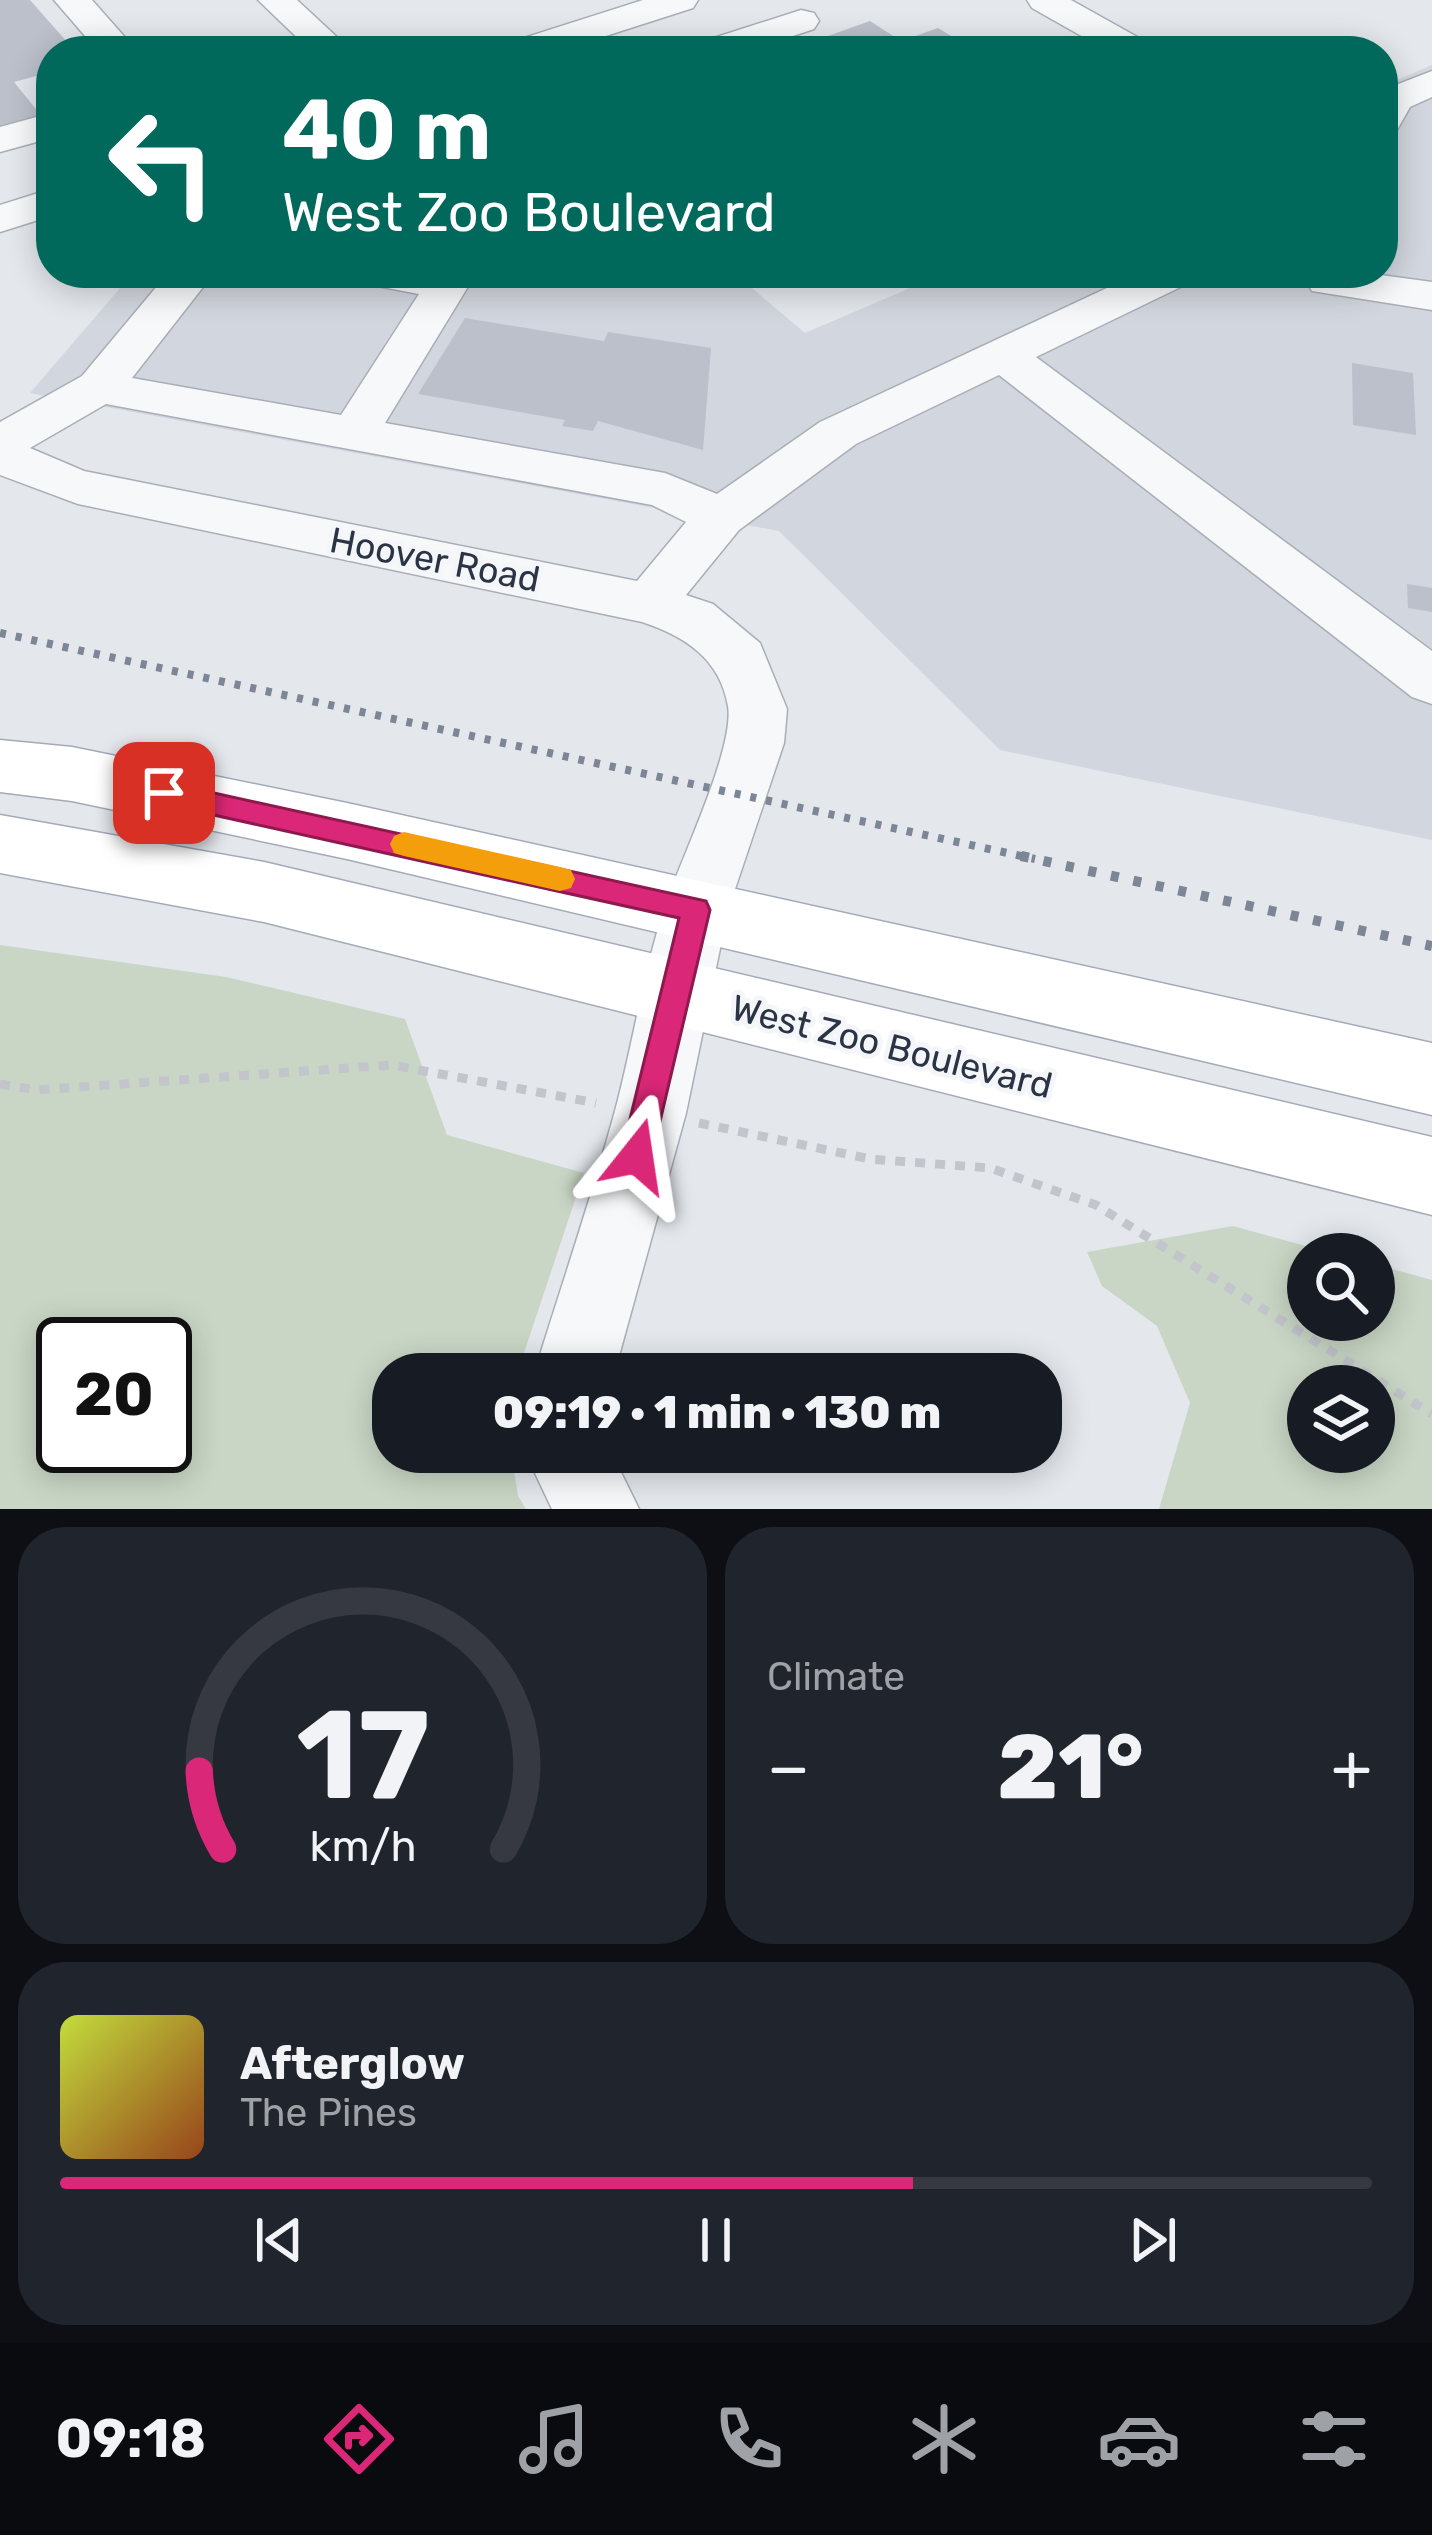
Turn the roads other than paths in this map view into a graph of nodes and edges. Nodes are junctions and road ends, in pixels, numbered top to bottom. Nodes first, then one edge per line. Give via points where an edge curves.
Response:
1 (72, 0) edge
2 (277, 0) edge
3 (677, 0) edge
4 (1045, 0) edge
5 (801, 21) dead end
6 (104, 36) edge
7 (317, 36) edge
8 (609, 36) edge
9 (756, 36) edge
10 (1109, 36) edge
11 (1432, 83) edge
12 (1398, 98) edge
13 (36, 129) edge
14 (0, 140) edge
15 (36, 207) edge
16 (0, 219) edge
17 (180, 288) edge
18 (446, 288) edge
19 (1144, 288) edge
20 (1387, 288) edge
21 (1432, 296) edge
22 (1003, 355) junction
23 (99, 387) junction
24 (354, 434) junction
25 (0, 443) edge
26 (0, 453) edge
27 (720, 517) junction
28 (649, 603) junction
29 (1432, 682) edge
30 (0, 766) edge
31 (0, 844) edge
32 (696, 910) junction
33 (676, 994) junction
34 (1432, 1079) edge
35 (1432, 1175) edge
36 (580, 1353) edge
37 (577, 1473) edge
38 (597, 1509) edge

1 - 6 street
2 - 7 street
3 - 8 street
4 - 10 street
5 - 9 street
11 - 12 street
13 - 14 street
15 - 16 street
17 - 23 street
18 - 24 street
19 - 22 street
20 - 21 street
22 - 27 street via 838,434
22 - 29 street
23 - 24 street
23 - 25 street
24 - 27 street via 664,490
26 - 28 street, Hoover Road via 78,487
27 - 28 street
28 - 32 street, Hoover Road via 693,618 740,658 758,709 754,743
30 - 32 main road via 140,788
31 - 33 main road, West Zoo Boulevard via 263,892
32 - 33 street, Hoover Road
32 - 34 main road
33 - 35 main road, West Zoo Boulevard
33 - 36 street, Hoover Road
37 - 38 street

